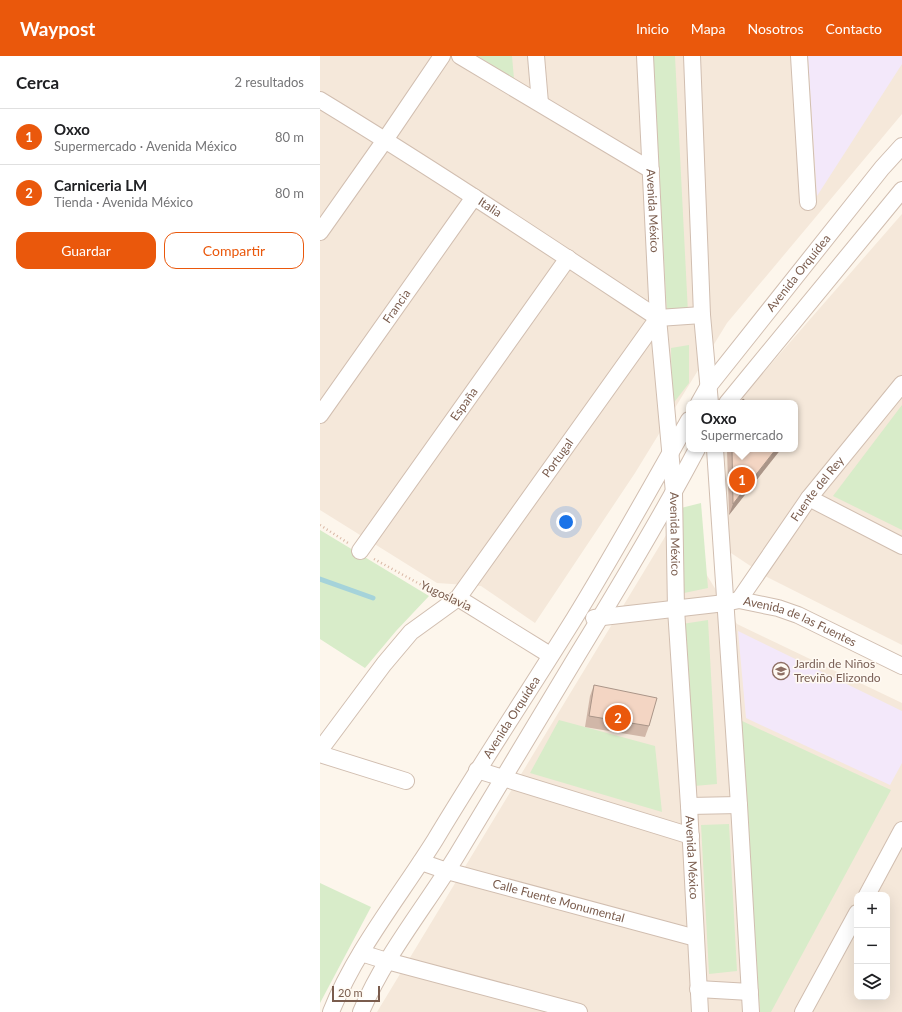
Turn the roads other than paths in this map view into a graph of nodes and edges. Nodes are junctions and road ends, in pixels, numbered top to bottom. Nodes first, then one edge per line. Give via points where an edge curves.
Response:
1 (442, 56) edge
2 (460, 56) edge
3 (536, 56) edge
4 (645, 56) edge
5 (692, 56) edge
6 (799, 56) edge
7 (320, 100) edge
8 (540, 103) junction
9 (385, 140) junction
10 (902, 146) edge
11 (651, 170) junction
12 (902, 190) edge
13 (474, 197) junction
14 (808, 202) dead end
15 (320, 232) edge
16 (568, 258) junction
17 (702, 315) junction
18 (658, 318) junction
19 (902, 384) edge
20 (708, 387) junction
21 (701, 400) edge
22 (710, 400) edge
23 (728, 400) edge
24 (320, 416) edge
25 (686, 426) edge
26 (695, 452) edge
27 (715, 452) edge
28 (671, 453) junction
29 (674, 493) junction
30 (809, 498) junction
31 (902, 546) edge
32 (360, 551) road end
33 (458, 598) junction
34 (732, 602) junction
35 (676, 609) junction
36 (574, 618) junction
37 (600, 618) junction
38 (550, 655) junction
39 (902, 666) edge
40 (320, 750) edge
41 (320, 754) edge
42 (477, 770) junction
43 (503, 779) junction
44 (406, 782) dead end
45 (739, 805) junction
46 (689, 806) junction
47 (902, 830) edge
48 (691, 836) junction
49 (421, 862) junction
50 (447, 871) junction
51 (869, 892) edge
52 (854, 918) edge
53 (696, 938) junction
54 (361, 953) junction
55 (387, 961) junction
56 (698, 989) junction
57 (750, 992) junction
58 (330, 1012) edge
59 (361, 1012) edge
60 (579, 1012) edge
61 (700, 1012) edge
62 (751, 1012) edge
63 (803, 1012) edge

1 - 9 street
2 - 8 street
3 - 8 street
4 - 11 street, Avenida México
5 - 17 street
6 - 14 street
7 - 9 street, Italia
8 - 11 street
9 - 13 street, Italia
9 - 15 street
10 - 20 street, Avenida Orquídea
11 - 18 street, Avenida México
12 - 23 street
13 - 16 street, Italia
13 - 24 street, Francia
16 - 18 street, Italia
16 - 32 street, España
17 - 18 street
17 - 20 street
18 - 28 street, Avenida México
18 - 33 street, Portugal
19 - 30 street, Fuente del Rey
20 - 21 street, Avenida Orquídea
20 - 22 street
25 - 28 street, Avenida Orquídea
26 - 29 street, Avenida Orquídea
27 - 34 street
28 - 29 street, Avenida México
28 - 36 street, Avenida Orquídea
29 - 35 street, Avenida México
29 - 37 street, Avenida Orquídea
30 - 31 street
30 - 34 street, Fuente del Rey
33 - 38 street, Yugoslavia
33 - 40 street, Portugal via 410,632
34 - 35 street, Avenida de las Fuentes
34 - 39 street, Avenida de las Fuentes via 798,614
34 - 45 street
35 - 37 street, Avenida de las Fuentes
35 - 46 street, Avenida México
36 - 37 street, Avenida de las Fuentes
36 - 38 street, Avenida Orquídea
37 - 43 street, Avenida Orquídea
38 - 42 street, Avenida Orquídea
41 - 44 street
42 - 43 street
42 - 49 street, Avenida Orquídea
43 - 48 street
43 - 50 street, Avenida Orquídea
45 - 46 street
45 - 57 street
46 - 48 street, Avenida México
47 - 51 street
48 - 53 street, Avenida México
49 - 50 street, Calle Fuente Monumental
49 - 54 street, Avenida Orquídea
50 - 53 street, Calle Fuente Monumental
50 - 55 street, Avenida Orquídea
52 - 63 street
53 - 56 street, Avenida México
54 - 55 street
54 - 58 street, Avenida Orquídea
55 - 59 street, Avenida Orquídea
55 - 60 street
56 - 57 street
56 - 61 street, Avenida México
57 - 62 street

